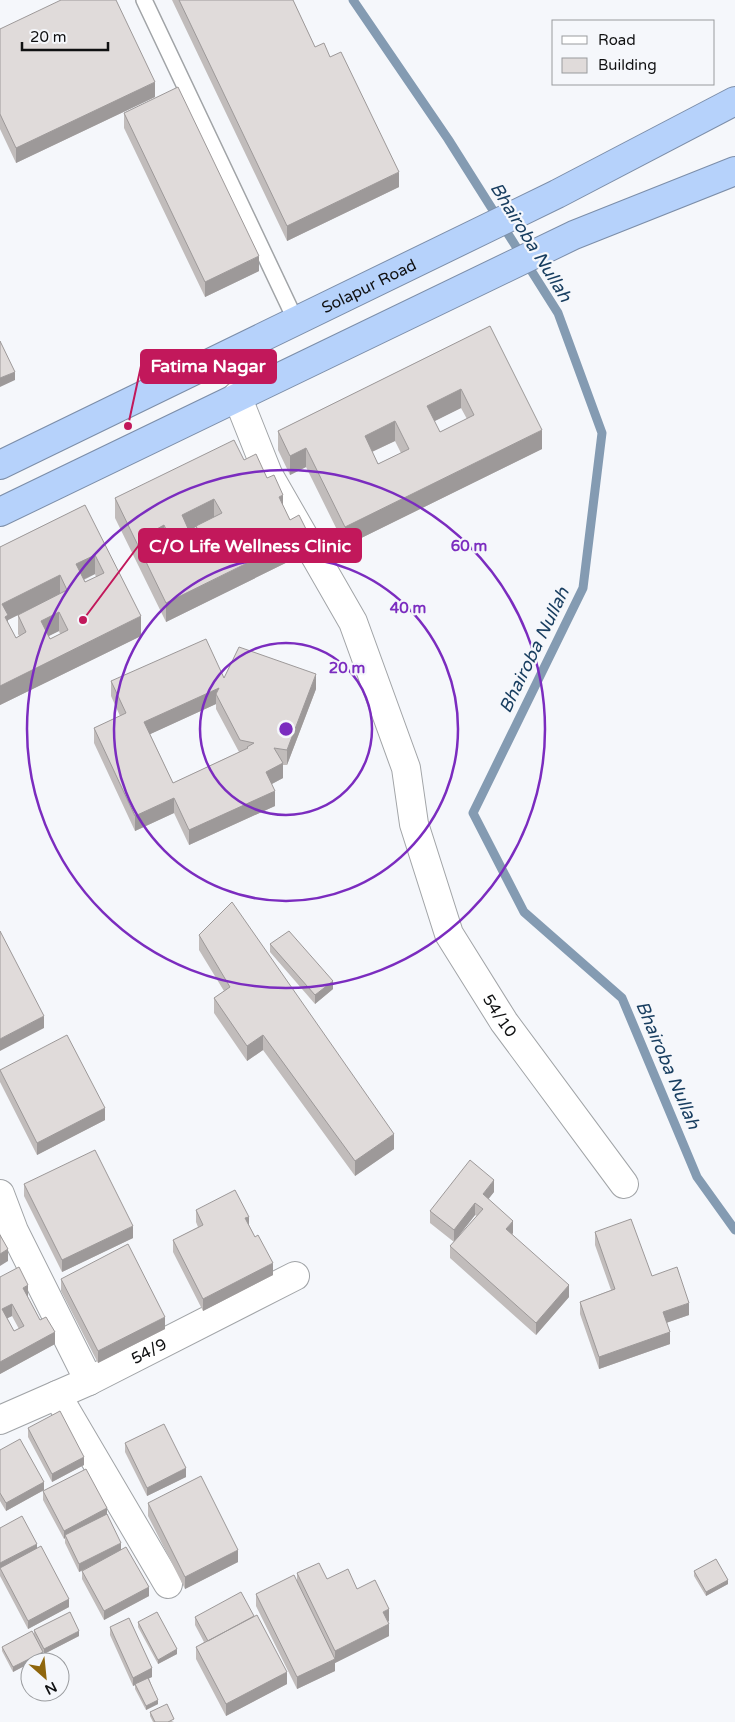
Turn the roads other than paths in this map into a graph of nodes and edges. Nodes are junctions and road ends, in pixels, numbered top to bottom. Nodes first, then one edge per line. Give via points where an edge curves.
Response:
1 (144, 0) edge
2 (735, 101) edge
3 (735, 170) edge
4 (296, 321) junction
5 (237, 396) junction
6 (0, 465) edge
7 (0, 512) edge
8 (624, 1184) dead end
9 (0, 1194) edge
10 (295, 1276) dead end
11 (89, 1381) junction
12 (57, 1395) junction
13 (0, 1420) edge
14 (168, 1584) dead end

1 - 4 lane
2 - 4 highway, Solapur Road via 556,194
3 - 5 highway via 574,235
4 - 6 highway, Solapur Road
5 - 7 highway
5 - 8 street, 54/10 via 268,474 353,622 406,768 414,824 449,934 504,1022
9 - 11 street via 14,1231
10 - 11 street, 54/9
11 - 12 street, 54/9
12 - 13 street, 54/9
12 - 14 street

